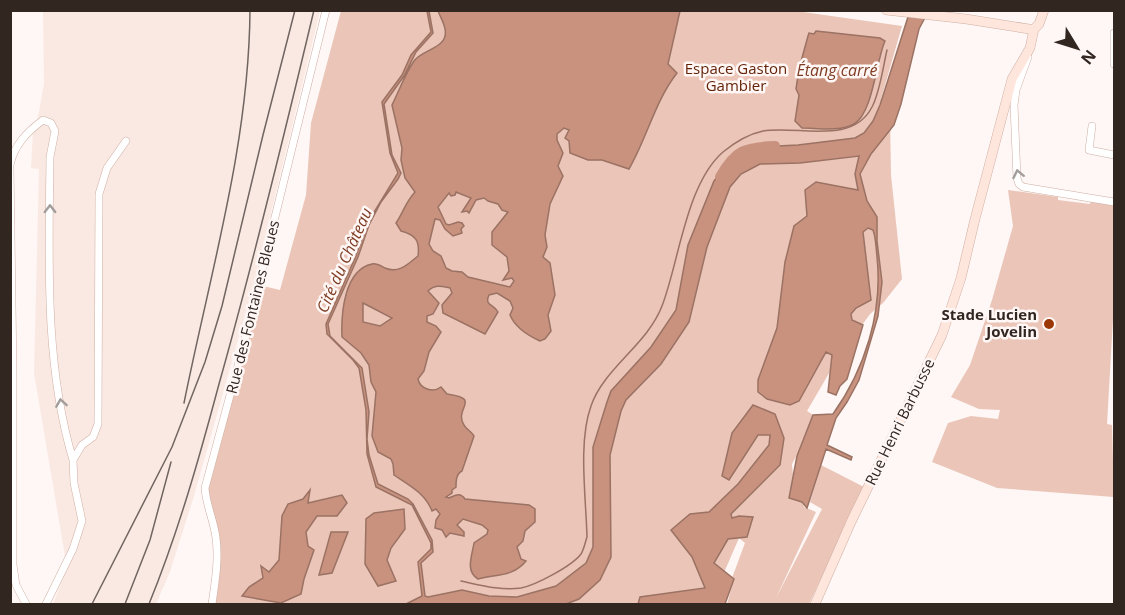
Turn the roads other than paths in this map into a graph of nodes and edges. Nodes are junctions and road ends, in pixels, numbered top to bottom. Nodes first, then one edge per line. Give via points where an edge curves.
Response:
1 (326, 10) edge
2 (886, 10) edge
3 (1044, 10) edge
4 (1034, 28) junction
5 (1114, 33) edge
6 (1028, 52) junction
7 (1114, 64) edge
8 (1092, 126) dead end
9 (126, 141) dead end
10 (1114, 155) edge
11 (10, 166) edge
12 (1114, 202) edge
13 (73, 460) junction
14 (26, 604) edge
15 (46, 604) edge
16 (212, 604) edge
17 (815, 604) edge

1 - 16 street, Rue des Fontaines Bleues via 205,488 216,539
2 - 4 street
3 - 4 street, Rue Henri Barbusse
4 - 6 street, Rue Henri Barbusse
5 - 7 street
12 -> 6 street via 1019,184 1014,105
6 - 17 street, Rue Henri Barbusse via 1012,79 961,278 942,335
8 - 10 street via 1089,150
9 - 13 street via 107,168 99,194 98,424 93,437 82,445
13 -> 11 street via 60,403 51,334 50,158 55,131 51,123 43,120 31,129 14,150
11 - 14 street via 13,565 16,585
13 - 15 street via 82,521

